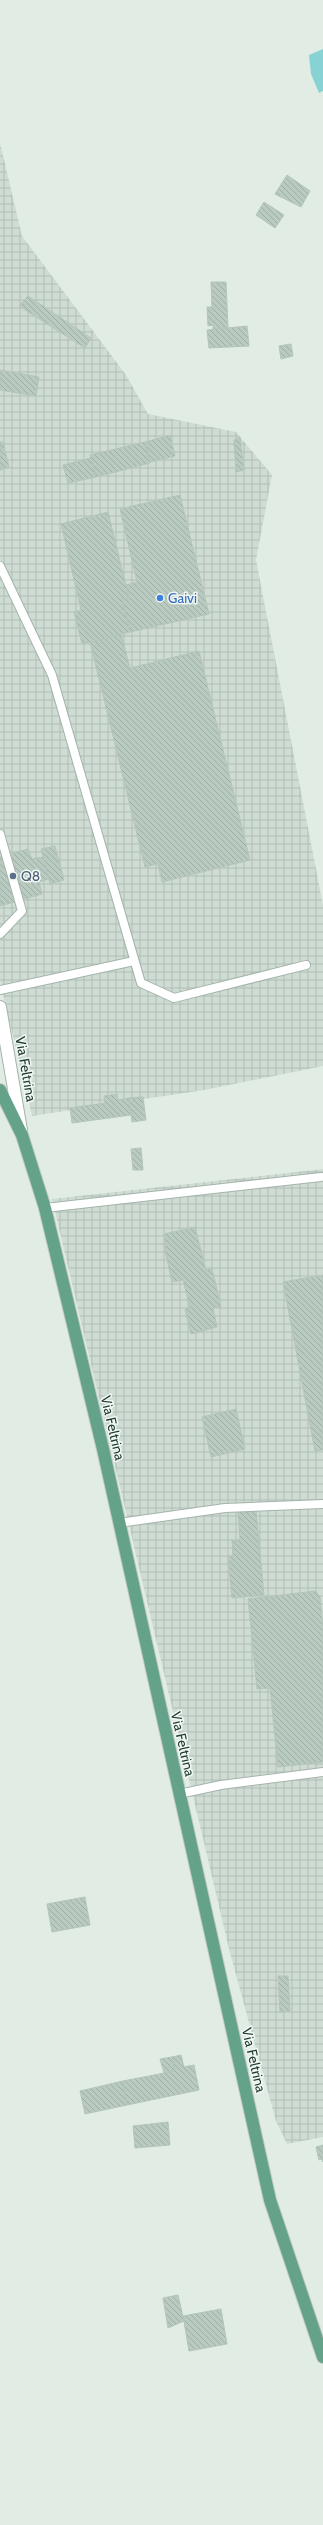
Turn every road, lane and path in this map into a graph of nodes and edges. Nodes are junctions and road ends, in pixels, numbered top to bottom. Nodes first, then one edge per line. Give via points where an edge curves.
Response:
1 (0, 566) edge
2 (0, 834) edge
3 (0, 934) edge
4 (134, 961) junction
5 (306, 965) dead end
6 (0, 990) edge
7 (0, 1008) edge
8 (0, 1090) edge
9 (22, 1135) junction
10 (321, 1177) dead end
11 (45, 1208) junction
12 (323, 1504) edge
13 (119, 1523) junction
14 (323, 1772) edge
15 (179, 1794) junction
16 (323, 2358) edge

1 - 4 lane via 52,675
2 - 3 lane via 22,912
4 - 5 lane via 141,983 174,998
4 - 6 lane
7 - 9 street, Via Feltrina
8 - 9 main road, Via Feltrina
9 - 11 main road, Via Feltrina
10 - 11 lane
11 - 13 main road, Via Feltrina
12 - 13 lane via 226,1508
13 - 15 main road, Via Feltrina
14 - 15 lane via 221,1785
15 - 16 main road, Via Feltrina via 270,2200

